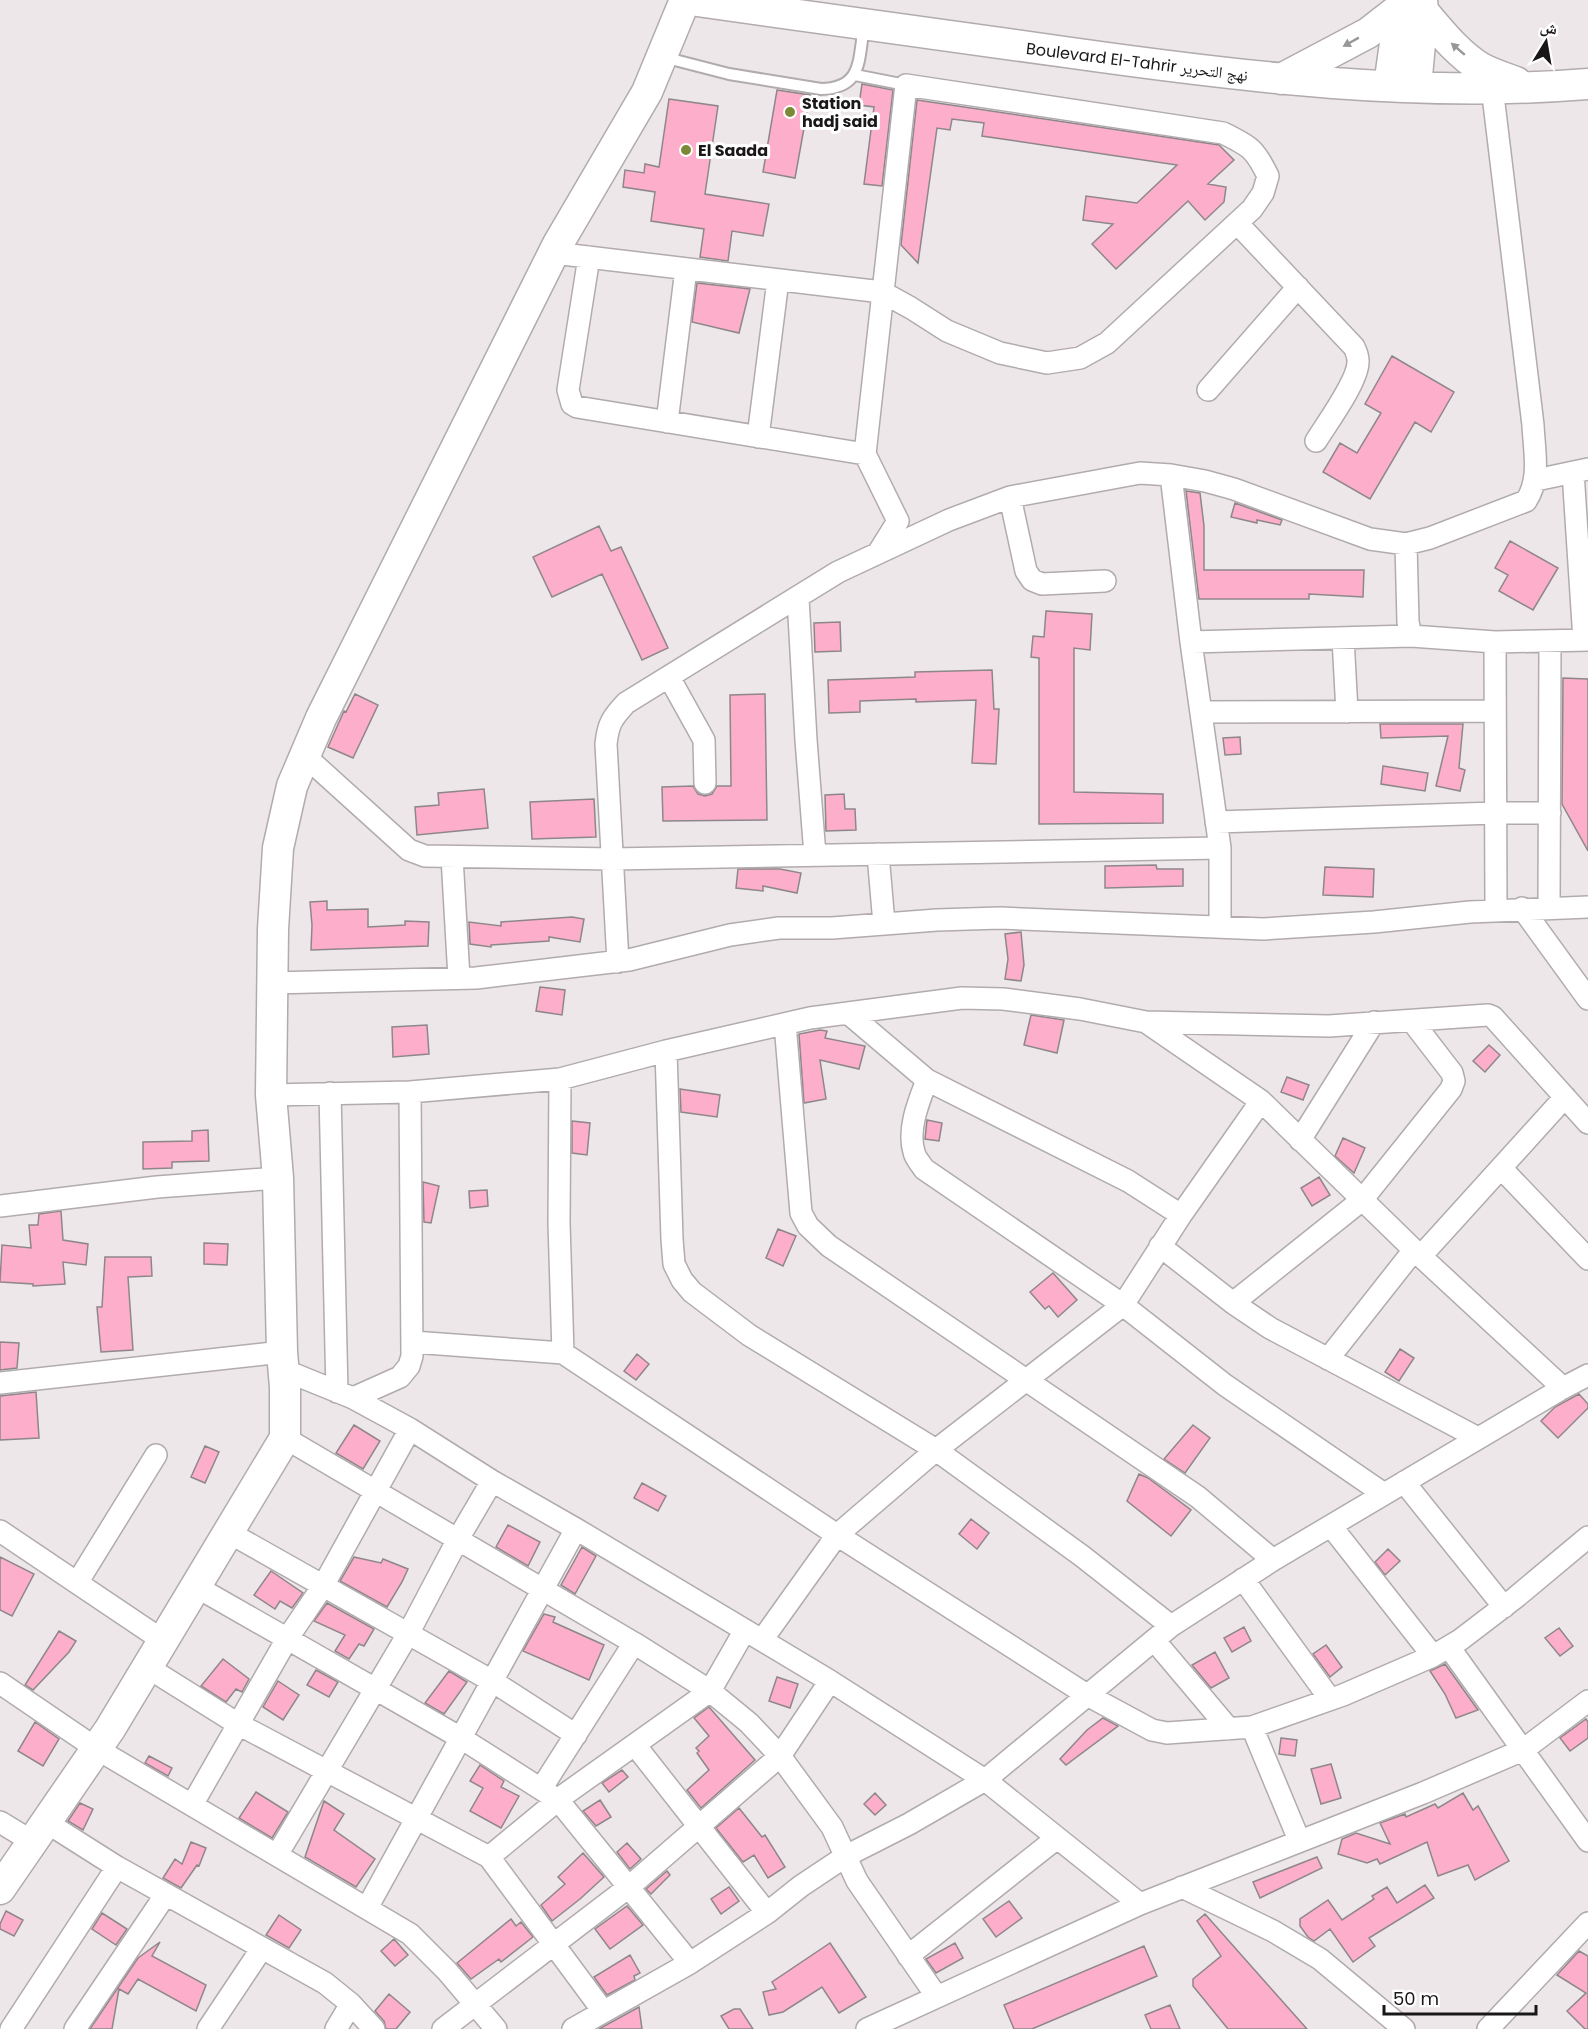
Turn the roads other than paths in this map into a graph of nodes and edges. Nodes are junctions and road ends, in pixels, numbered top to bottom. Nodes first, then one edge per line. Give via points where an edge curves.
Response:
1 (685, 0) edge
2 (690, 0) edge
3 (1411, 5) edge
4 (864, 25) junction
5 (660, 57) junction
6 (855, 75) junction
7 (1280, 79) junction
8 (1588, 84) edge
9 (906, 85) junction
10 (1402, 86) junction
11 (1492, 87) junction
12 (1527, 87) junction
13 (1237, 223) junction
14 (554, 253) junction
15 (589, 257) junction
16 (686, 269) junction
17 (778, 280) junction
18 (1298, 287) junction
19 (882, 292) junction
20 (1208, 390) dead end
21 (667, 422) junction
22 (758, 436) junction
23 (1316, 441) dead end
24 (865, 453) junction
25 (1581, 470) edge
26 (1171, 475) junction
27 (1536, 480) junction
28 (1010, 497) junction
29 (1406, 544) junction
30 (878, 553) junction
31 (1105, 581) dead end
32 (798, 598) junction
33 (1411, 636) junction
34 (1343, 638) junction
35 (1586, 640) edge
36 (1550, 641) junction
37 (1191, 642) junction
38 (1495, 642) junction
39 (669, 677) junction
40 (1495, 711) junction
41 (1201, 712) junction
42 (1347, 712) junction
43 (305, 756) junction
44 (705, 783) dead end
45 (1495, 813) junction
46 (1550, 813) junction
47 (1216, 822) junction
48 (1220, 848) junction
49 (878, 854) junction
50 (815, 855) junction
51 (452, 857) junction
52 (612, 859) junction
53 (1550, 907) junction
54 (1588, 907) edge
55 (1522, 908) junction
56 (1496, 910) junction
57 (885, 924) junction
58 (1220, 927) junction
59 (618, 962) junction
60 (459, 978) junction
61 (272, 983) junction
62 (1588, 999) edge
63 (848, 1013) junction
64 (1412, 1021) junction
65 (1146, 1022) junction
66 (1374, 1022) junction
67 (785, 1024) junction
68 (666, 1051) junction
69 (560, 1079) junction
70 (927, 1080) junction
71 (410, 1092) junction
72 (330, 1093) junction
73 (271, 1095) junction
74 (1565, 1097) junction
75 (1261, 1101) junction
76 (1588, 1123) edge
77 (1300, 1140) junction
78 (1501, 1168) junction
79 (278, 1178) junction
80 (1362, 1200) junction
81 (0, 1206) edge
82 (1181, 1215) junction
83 (1160, 1246) junction
84 (1417, 1253) junction
85 (1588, 1259) edge
86 (1233, 1304) junction
87 (1123, 1305) junction
88 (413, 1342) junction
89 (562, 1353) junction
90 (1328, 1359) junction
91 (283, 1361) junction
92 (1588, 1375) edge
93 (1026, 1379) junction
94 (0, 1383) edge
95 (1563, 1388) junction
96 (345, 1395) junction
97 (410, 1429) junction
98 (285, 1438) junction
99 (1478, 1438) junction
100 (936, 1450) junction
101 (156, 1455) dead end
102 (492, 1481) junction
103 (1404, 1482) junction
104 (375, 1491) junction
105 (1384, 1494) junction
106 (1331, 1526) junction
107 (576, 1529) junction
108 (0, 1532) edge
109 (228, 1532) junction
110 (837, 1535) junction
111 (1588, 1537) edge
112 (458, 1539) junction
113 (1273, 1560) junction
114 (1243, 1579) junction
115 (77, 1583) junction
116 (195, 1586) junction
117 (323, 1586) junction
118 (543, 1589) junction
119 (1504, 1607) junction
120 (1171, 1626) junction
121 (408, 1634) junction
122 (753, 1635) junction
123 (287, 1639) junction
124 (162, 1640) junction
125 (1154, 1640) junction
126 (634, 1643) junction
127 (1441, 1651) junction
128 (147, 1667) junction
129 (830, 1681) junction
130 (492, 1682) junction
131 (0, 1683) edge
132 (374, 1689) junction
133 (710, 1690) junction
134 (1087, 1695) junction
135 (1330, 1699) junction
136 (1588, 1701) edge
137 (238, 1724) junction
138 (1252, 1727) junction
139 (1229, 1729) junction
140 (576, 1735) junction
141 (461, 1738) junction
142 (635, 1745) junction
143 (97, 1749) junction
144 (1523, 1750) junction
145 (780, 1756) junction
146 (326, 1770) junction
147 (985, 1780) junction
148 (550, 1795) junction
149 (192, 1805) junction
150 (417, 1819) junction
151 (0, 1822) edge
152 (700, 1826) junction
153 (40, 1832) junction
154 (1057, 1838) junction
155 (1299, 1840) junction
156 (1588, 1840) edge
157 (276, 1855) junction
158 (846, 1856) junction
159 (489, 1857) junction
160 (117, 1867) junction
161 (630, 1886) junction
162 (1182, 1887) junction
163 (0, 1888) edge
164 (166, 1894) junction
165 (1140, 1904) junction
166 (367, 1908) junction
167 (767, 1913) junction
168 (1588, 1923) edge
169 (554, 1944) junction
170 (262, 1948) junction
171 (908, 1956) junction
172 (690, 1963) junction
173 (937, 1997) junction
174 (351, 2004) junction
175 (476, 2004) junction
176 (603, 2011) junction
177 (1394, 2027) edge
178 (11, 2029) edge
179 (75, 2029) edge
180 (207, 2029) edge
181 (336, 2029) edge
182 (374, 2029) edge
183 (442, 2029) edge
184 (496, 2029) edge
185 (573, 2029) edge
186 (867, 2029) edge
187 (1488, 2029) edge

1 - 5 main road
2 - 4 main road, Boulevard El-Tahrir نهج التحرير
3 -> 7 main road via 1368,33
3 - 10 main road
12 -> 3 main road via 1482,68
4 - 6 lane
4 - 7 main road, Boulevard El-Tahrir نهج التحرير
5 - 6 lane via 729,74 821,89 843,85
5 - 14 main road via 647,92
6 - 9 lane
7 - 10 main road, Boulevard El-Tahrir نهج التحرير
8 - 12 main road, Boulevard El-Tahrir نهج التحرير
9 - 13 street via 1223,133 1248,145 1268,176 1263,194
9 - 19 street
10 - 11 main road, Boulevard El-Tahrir نهج التحرير
11 - 12 main road, Boulevard El-Tahrir نهج التحرير
11 - 27 street via 1533,425
13 - 18 street
13 - 19 street via 1107,343 1080,358 1047,363 1000,353 947,331
14 - 15 street
14 - 43 main road
15 - 16 street
15 - 21 street via 569,401 577,407
16 - 17 street
16 - 21 street
17 - 19 street
17 - 22 street
18 - 20 street
18 - 23 street via 1354,347 1358,359 1351,384
19 - 24 street
21 - 22 street
22 - 24 street
24 - 30 street via 898,521
25 - 27 street
25 - 35 street
26 - 28 street via 1140,473
26 - 29 street via 1234,489 1370,539
26 - 37 street
27 - 29 street via 1526,501
28 - 30 street
28 - 31 street via 1026,571 1032,580 1042,584
29 - 33 street
30 - 32 street via 838,572
32 - 39 street
32 - 50 street
33 - 34 street
33 - 38 street
34 - 37 street
34 - 42 street
35 - 36 street
36 - 38 street
36 - 46 street
37 - 41 street
38 - 40 street
39 - 44 street via 704,740
39 - 52 street via 626,703 608,726
40 - 42 street
40 - 45 street
41 - 42 street
41 - 47 street
43 - 51 street via 409,850 425,856
43 - 61 main road via 292,786 278,848
45 - 46 street
45 - 47 street
45 - 56 street
46 - 53 street
47 - 48 street
48 - 49 street
48 - 58 street
49 - 50 street
49 - 57 street
50 - 52 street
51 - 52 street
51 - 60 street
52 - 59 street
53 - 54 street
53 - 55 street
55 - 56 street
55 - 62 street
56 - 58 street via 1263,929
57 - 58 street via 1000,918
57 - 59 street via 730,934
59 - 60 street
60 - 61 street
61 - 73 main road
63 - 65 street via 962,998 1003,999
63 - 67 street
63 - 70 street
64 - 66 street
64 - 74 street via 1481,1014 1493,1017
64 - 80 street via 1454,1081
65 - 66 street via 1329,1026
65 - 75 street
66 - 77 street
67 - 68 street
67 - 93 street via 801,1213 808,1226 829,1246
68 - 69 street
68 - 100 street via 672,1239 674,1264 682,1280 749,1335
69 - 71 street
69 - 89 street
70 - 82 street via 1128,1181
70 - 87 street via 912,1134 914,1154 924,1168
71 - 72 street
71 - 88 street
72 - 73 street
72 - 96 street
73 - 79 main road
74 - 76 street
74 - 78 street
75 - 77 street
75 - 82 street
77 - 80 street
78 - 84 street
78 - 85 street
79 - 81 street via 158,1187
79 - 91 main road
80 - 84 street
80 - 86 street
82 - 83 street
83 - 86 street
83 - 87 street
84 - 90 street
84 - 95 street
86 - 90 street
87 - 93 street
87 - 105 street via 1225,1385
88 - 89 street
88 - 96 street via 412,1356 400,1377
89 - 110 street
90 - 99 street
91 - 94 street
91 - 96 street
91 - 98 main road
92 - 95 street
93 - 100 street
93 - 113 street via 1198,1497
95 - 99 street
96 - 97 street
97 - 102 street
97 - 104 street
98 - 104 street
98 - 109 main road
99 - 103 street
100 - 110 street
100 - 120 street
101 - 115 street
102 - 107 street
102 - 112 street
103 - 105 street
103 - 119 street
104 - 112 street
104 - 117 street
105 - 106 street
106 - 113 street
106 - 127 street
107 - 118 street
107 - 122 street
108 - 115 street
109 - 116 main road
109 - 117 street
110 - 122 street
110 - 134 street
111 - 119 street
112 - 118 street
112 - 121 street
113 - 114 street
114 - 120 street
114 - 135 street
115 - 124 street
116 - 123 street
116 - 124 main road
117 - 121 street
117 - 123 street
118 - 126 street
118 - 130 street
119 - 127 street
120 - 125 street
121 - 130 street
121 - 132 street
122 - 129 street
122 - 133 street
123 - 132 street
123 - 137 street
124 - 128 main road
125 - 134 street
125 - 139 street
126 - 133 street
126 - 140 street
127 - 135 street
127 - 144 street
128 - 137 street
128 - 143 main road
129 - 145 street
129 - 147 street
130 - 140 street
130 - 141 street
131 - 143 street
132 - 141 street
132 - 146 street
133 - 142 street
133 - 145 street
134 - 139 street via 1152,1730 1167,1733
134 - 147 street
135 - 138 street
136 - 144 street
137 - 146 street
137 - 149 street
138 - 139 street
138 - 155 street
140 - 148 street
141 - 148 street
141 - 150 street
142 - 148 street
142 - 152 street
143 - 149 street
143 - 153 main road
144 - 155 street
144 - 156 street
145 - 152 street
145 - 158 street via 832,1827
146 - 150 street
146 - 157 street
147 - 154 street
147 - 158 street
148 - 159 street
148 - 161 street
149 - 157 street
150 - 159 street
150 - 166 street
151 - 153 street
152 - 161 street
152 - 167 street
153 - 160 street
153 - 163 main road
154 - 165 street
154 - 171 street
155 - 162 street
157 - 166 street
158 - 167 street
158 - 171 street via 857,1881
159 - 169 street
160 - 164 street
160 - 178 street
161 - 169 street
161 - 172 street
162 - 165 street
162 - 177 street via 1273,1931 1320,1959
164 - 170 street
164 - 179 street
165 - 173 street
166 - 175 street via 410,1934
167 - 172 street
168 - 187 street
169 - 175 street
169 - 176 street
170 - 174 street via 325,1983
170 - 180 street
171 - 173 street
172 - 176 street
173 - 186 street
174 - 181 street
174 - 182 street
175 - 183 street
175 - 184 street
176 - 185 street

